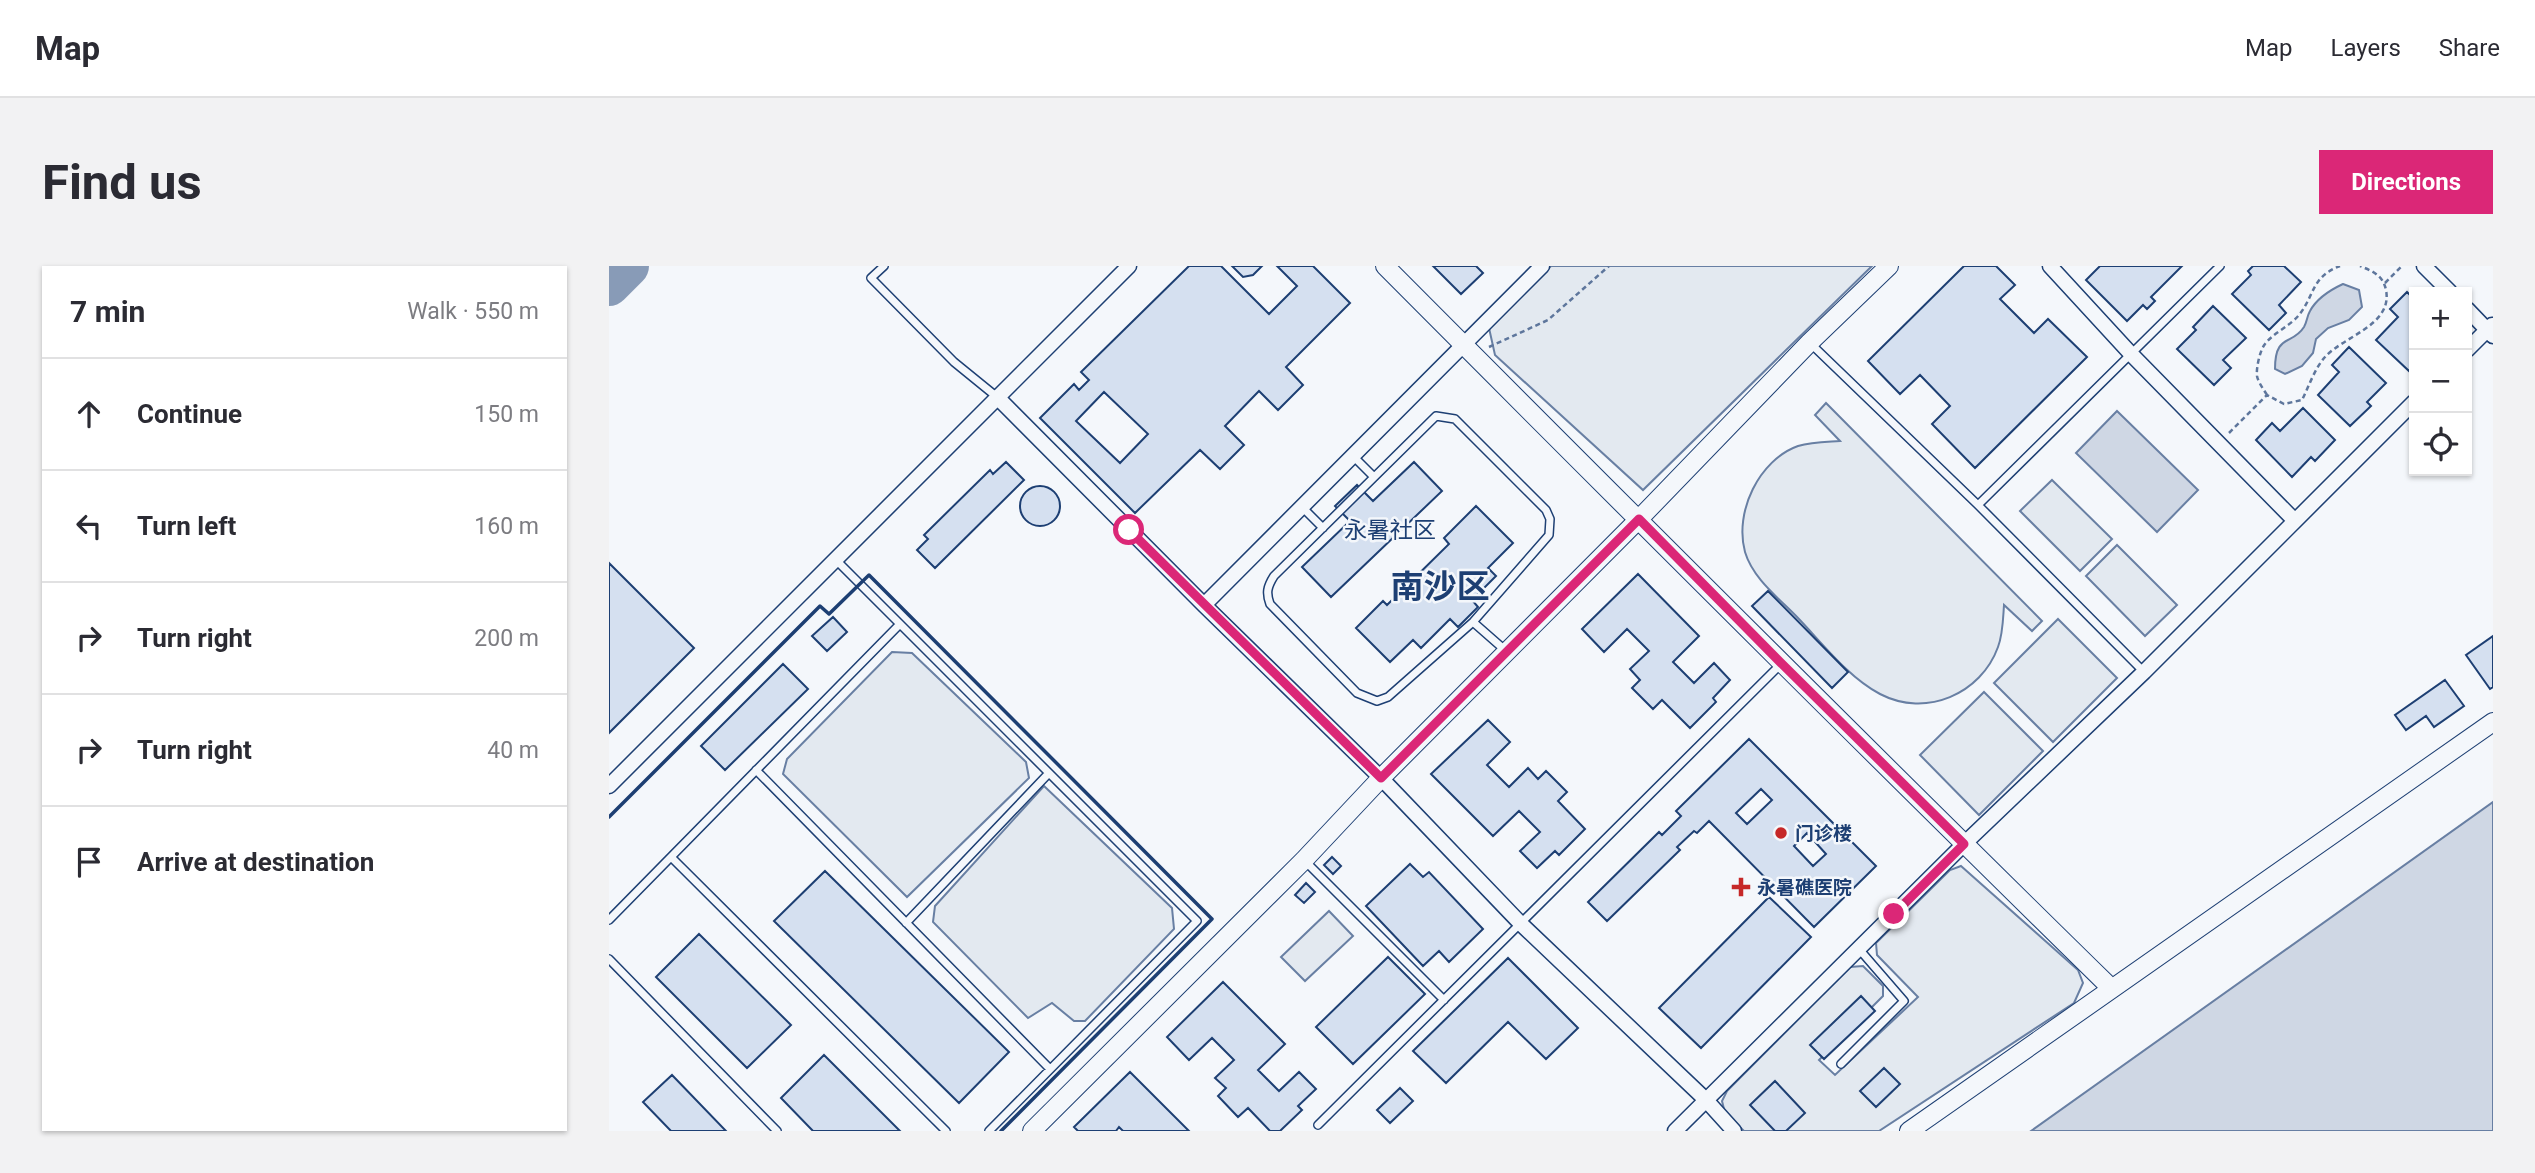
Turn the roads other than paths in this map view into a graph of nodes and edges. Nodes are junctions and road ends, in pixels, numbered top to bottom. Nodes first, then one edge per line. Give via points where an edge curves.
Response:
1 (884, 266) edge
2 (1129, 266) edge
3 (1385, 266) edge
4 (1542, 266) edge
5 (1889, 266) edge
6 (2050, 266) edge
7 (2220, 266) edge
8 (2424, 266) edge
9 (2445, 287) edge
10 (2472, 313) edge
11 (2491, 330) edge
12 (1809, 343) junction
13 (2472, 346) edge
14 (1468, 349) junction
15 (2131, 354) junction
16 (997, 397) junction
17 (2409, 407) edge
18 (1353, 456) junction
19 (1374, 477) junction
20 (1978, 505) junction
21 (1302, 507) junction
22 (1639, 519) junction
23 (2295, 521) junction
24 (1323, 528) junction
25 (835, 559) junction
26 (1204, 606) junction
27 (1473, 622) junction
28 (900, 624) junction
29 (1506, 651) junction
30 (1781, 663) junction
31 (2144, 672) junction
32 (2493, 722) edge
33 (756, 770) junction
34 (1049, 773) junction
35 (1381, 778) junction
36 (609, 786) edge
37 (1964, 844) junction
38 (671, 857) junction
39 (1304, 860) junction
40 (609, 920) edge
41 (906, 923) junction
42 (1521, 924) junction
43 (1859, 949) junction
44 (609, 960) edge
45 (2112, 989) junction
46 (1444, 1000) junction
47 (1841, 1064) dead end
48 (1050, 1069) junction
49 (1706, 1100) junction
50 (1318, 1125) dead end
51 (777, 1131) edge
52 (946, 1131) edge
53 (989, 1131) edge
54 (1032, 1131) edge
55 (1675, 1131) edge
56 (1734, 1131) edge
57 (1909, 1131) edge

1 - 16 lane via 871,278 954,362
2 - 16 street
3 - 14 street
4 - 14 street
5 - 12 street
6 - 15 street
7 - 15 lane
8 - 9 street
10 - 11 street
11 - 13 street
12 - 20 lane
12 - 22 street
14 - 18 street
14 - 22 street
15 - 20 lane
15 - 23 street
16 - 25 street
16 - 26 street
17 - 23 street
18 - 19 lane
18 - 21 street
19 - 24 lane
19 - 27 lane via 1436,416 1445,417 1455,419 1546,510 1549,535
20 - 31 lane
21 - 24 lane
21 - 26 street
22 - 29 street
22 - 30 street
23 - 31 street
24 - 27 lane via 1274,576 1266,595 1357,693 1377,701 1388,697
25 - 28 lane
25 - 36 street
26 - 35 street
27 - 29 lane
28 - 33 lane
28 - 34 lane
29 - 35 street
30 - 37 street
30 - 42 lane
31 - 37 street
32 - 45 street
33 - 38 lane
33 - 41 lane
34 - 41 lane
34 - 48 lane via 1197,922
35 - 39 street
35 - 42 street
37 - 43 street
37 - 45 street
38 - 40 lane
38 - 52 lane
39 - 46 lane
39 - 54 street
41 - 48 lane
42 - 46 lane
42 - 49 street
43 - 47 lane via 1904,1001
43 - 49 street
44 - 51 lane
45 - 57 street
46 - 50 lane
48 - 53 lane
49 - 55 street
49 - 56 street

